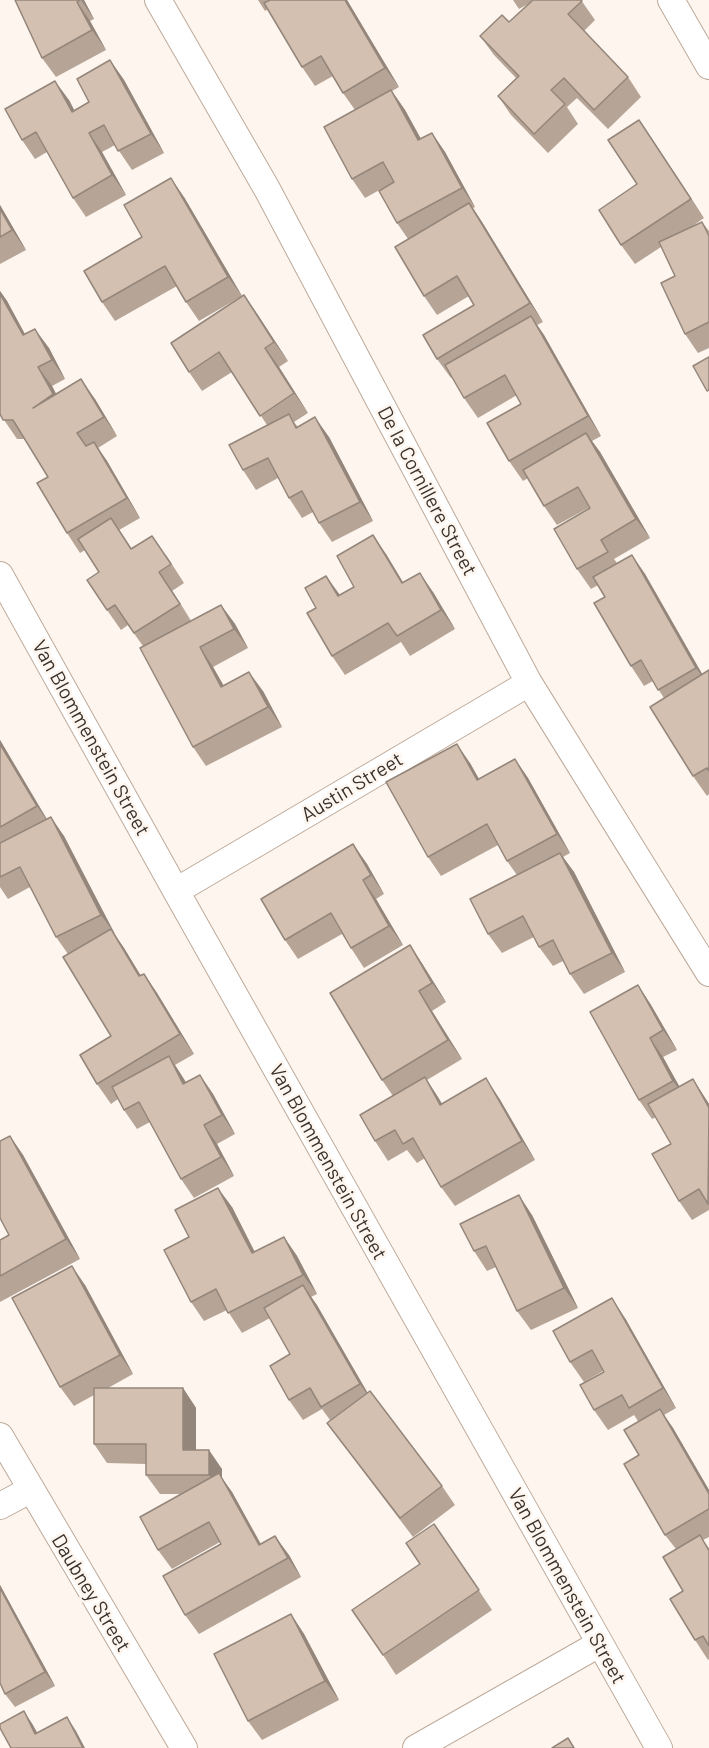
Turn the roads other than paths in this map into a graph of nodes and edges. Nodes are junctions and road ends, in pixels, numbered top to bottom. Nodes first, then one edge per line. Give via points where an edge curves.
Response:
1 (158, 0) edge
2 (671, 0) edge
3 (709, 66) edge
4 (0, 575) edge
5 (529, 683) junction
6 (176, 891) junction
7 (709, 973) edge
8 (0, 1437) edge
9 (30, 1490) junction
10 (0, 1506) edge
11 (599, 1644) junction
12 (184, 1748) edge
13 (416, 1748) edge
14 (659, 1748) edge

1 - 5 street, De la Cornillere Street via 267,189
2 - 3 street
4 - 6 street, Van Blommenstein Street
5 - 6 street, Austin Street
5 - 7 street, De la Cornillere Street
6 - 11 street, Van Blommenstein Street
8 - 9 street, Daubney Street
9 - 10 street
9 - 12 street, Daubney Street
11 - 13 street
11 - 14 street, Van Blommenstein Street

